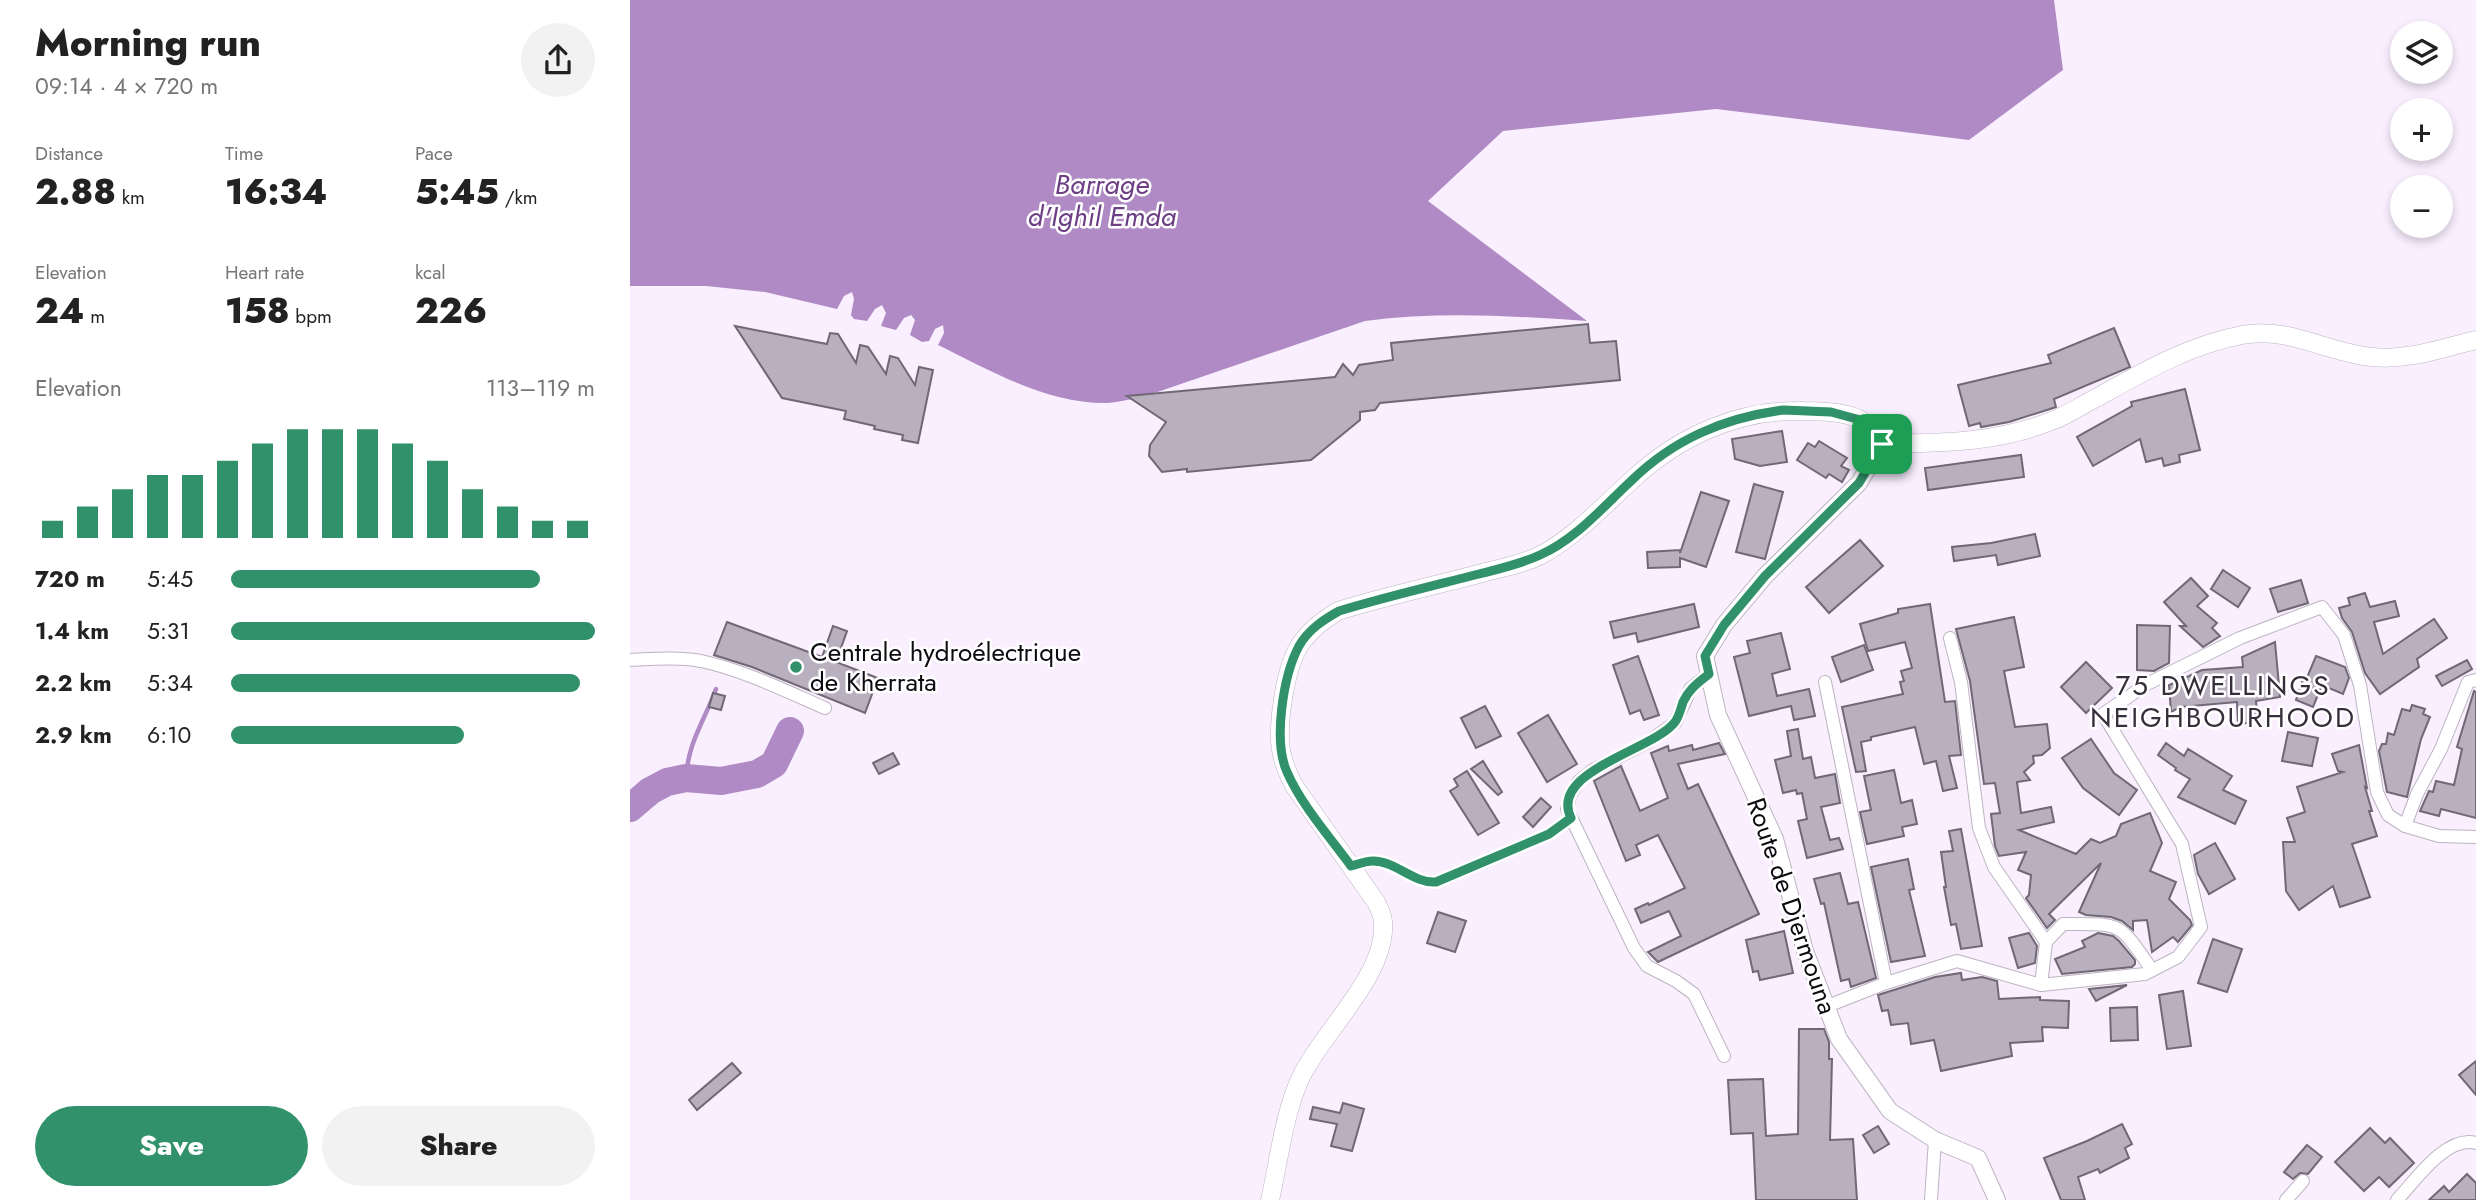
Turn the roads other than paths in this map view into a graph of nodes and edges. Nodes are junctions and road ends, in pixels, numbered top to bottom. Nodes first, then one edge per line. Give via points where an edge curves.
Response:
1 (2476, 340) edge
2 (1882, 444) junction
3 (1950, 638) dead end
4 (630, 660) edge
5 (1709, 674) junction
6 (2476, 680) edge
7 (1825, 682) dead end
8 (825, 708) dead end
9 (1571, 818) junction
10 (2405, 826) junction
11 (2476, 837) edge
12 (1351, 866) junction
13 (2046, 942) junction
14 (2152, 970) junction
15 (1886, 983) junction
16 (2041, 985) junction
17 (1825, 1007) junction
18 (1724, 1056) dead end
19 (1935, 1140) junction
20 (2476, 1143) edge
21 (2303, 1181) dead end
22 (1270, 1200) edge
23 (1931, 1200) edge
24 (1997, 1200) edge
25 (2286, 1200) edge
26 (2397, 1200) edge

1 - 2 main road via 2403,357 2374,358 2296,336 2244,334 2194,347 2056,419 2025,430 1962,443
2 - 5 street, Route de Djermouna via 1859,483 1765,576 1724,625 1705,656
2 - 12 main road via 1864,421 1831,412 1783,410 1748,415 1707,429 1665,453 1594,517 1540,555 1357,605 1318,623 1300,644 1290,668 1280,742 1285,769 1295,787
3 - 13 street via 1961,682 1979,828 1994,867
4 - 8 street via 701,661
5 - 9 street via 1691,688 1675,723 1578,782 1567,809
5 - 17 street, Route de Djermouna via 1718,715 1775,839
6 - 10 street via 2468,681
7 - 15 street
9 - 12 lane via 1549,834 1436,882 1426,883 1375,861
9 - 18 street via 1633,948 1647,966 1694,994
10 - 11 street via 2439,836
10 - 14 street via 2388,815 2377,792 2360,685 2344,635 2322,607 2240,638 2147,684 2104,714 2182,844 2201,927 2178,957
12 - 22 main road via 1376,901 1383,919 1383,940 1375,964 1301,1077
13 - 14 street via 2063,924 2110,924 2126,933
13 - 16 street
14 - 16 street
15 - 16 street via 1957,961
15 - 17 street
17 - 19 street, Route de Djermouna via 1839,1039 1890,1111
19 - 23 street
19 - 24 street, Route de Djermouna via 1978,1158
20 - 26 street via 2448,1147
21 - 25 street

